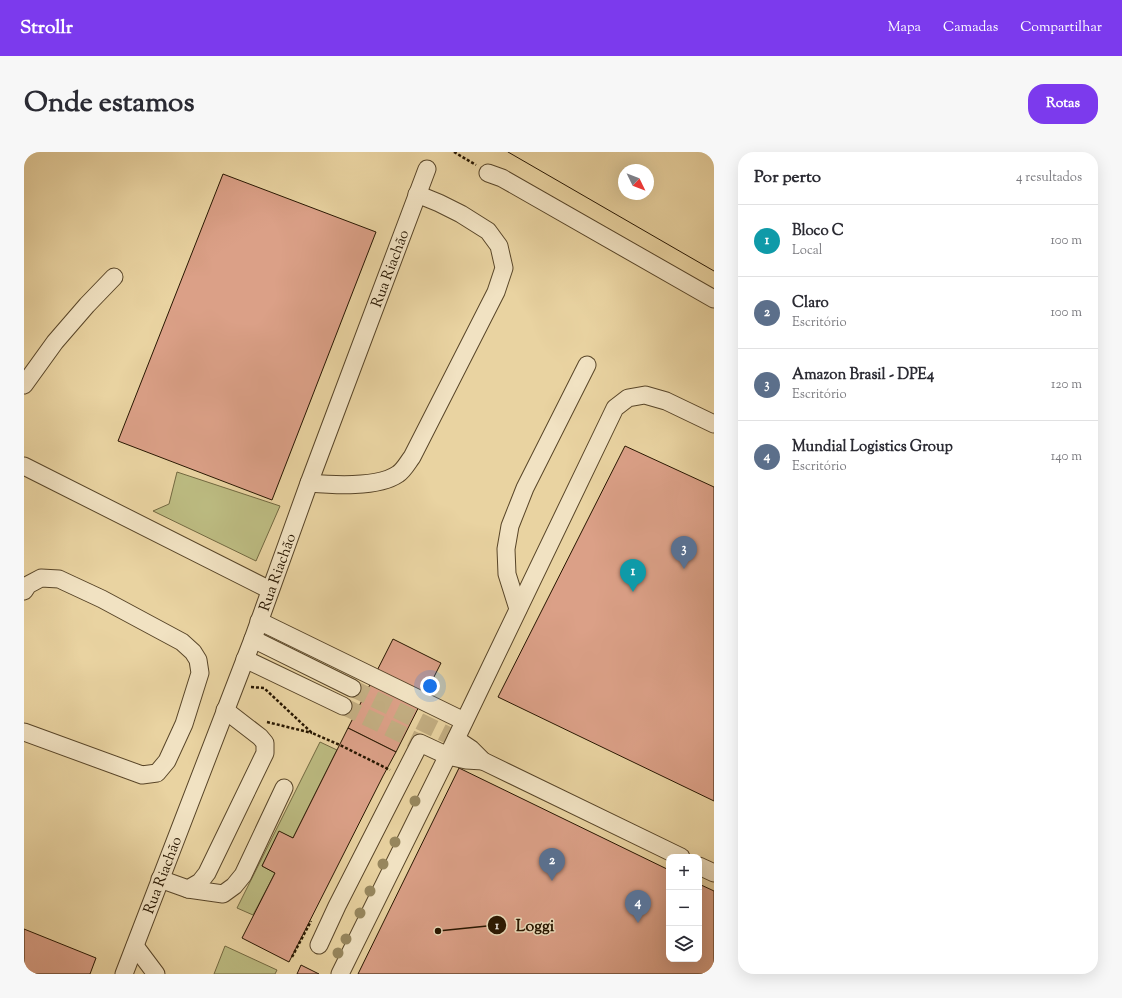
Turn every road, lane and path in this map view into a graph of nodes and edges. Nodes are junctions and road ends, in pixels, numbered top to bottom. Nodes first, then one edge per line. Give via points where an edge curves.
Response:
1 (454, 152) edge
2 (426, 169) dead end
3 (488, 173) joint
4 (417, 194) junction
5 (114, 277) dead end
6 (714, 300) edge
7 (587, 365) dead end
8 (24, 385) edge
9 (714, 424) edge
10 (24, 466) edge
11 (309, 483) junction
12 (270, 590) junction
13 (24, 591) edge
14 (518, 609) junction
15 (259, 621) junction
16 (253, 639) junction
17 (245, 659) junction
18 (246, 688) dead end
19 (352, 688) tunnel mouth
20 (343, 706) tunnel mouth
21 (225, 710) junction
22 (464, 721) junction
23 (264, 722) dead end
24 (24, 732) edge
25 (312, 733) junction
26 (456, 740) junction
27 (448, 756) junction
28 (483, 761) junction
29 (390, 770) dead end
30 (284, 788) dead end
31 (675, 854) edge
32 (702, 867) edge
33 (714, 873) edge
34 (160, 879) junction
35 (188, 888) junction
36 (314, 916) dead end
37 (135, 946) junction
38 (319, 946) dead end
39 (292, 957) dead end
40 (124, 974) edge
41 (156, 974) edge
42 (340, 974) edge

1 - 3 path
2 - 4 street, Rua Riachão
3 - 6 street via 502,178
4 - 11 street, Rua Riachão
4 - 11 street via 461,214 488,231 499,246 504,268 496,292 412,457 399,473 385,480 365,483
5 - 8 street via 55,342
7 - 14 street via 525,488 510,526 506,549 507,574
9 - 14 street via 666,401 645,395 628,398 615,408
10 - 12 street
11 - 12 street, Rua Riachão
12 - 15 street, Rua Riachão
13 - 24 street via 41,578 59,579 102,599 182,642 198,660 200,673 184,724 168,761 157,773 142,775
14 - 22 street
15 - 16 street, Rua Riachão
15 - 22 street
16 - 17 street, Rua Riachão
16 - 19 street
17 - 20 street
17 - 21 street, Rua Riachão
18 - 25 path via 264,688
21 - 34 street, Rua Riachão
21 - 35 street via 260,737 265,744 265,753 207,873 200,882
22 - 26 street
23 - 25 path
25 - 29 path
26 - 27 street
26 - 28 street via 471,749
27 - 28 street
27 - 38 street via 420,743
27 - 42 street
28 - 31 street
30 - 35 street via 243,875 234,886 223,894
32 - 33 street
34 - 35 street
34 - 37 street, Rua Riachão
36 - 39 path
37 - 40 street, Rua Riachão
37 - 41 street

